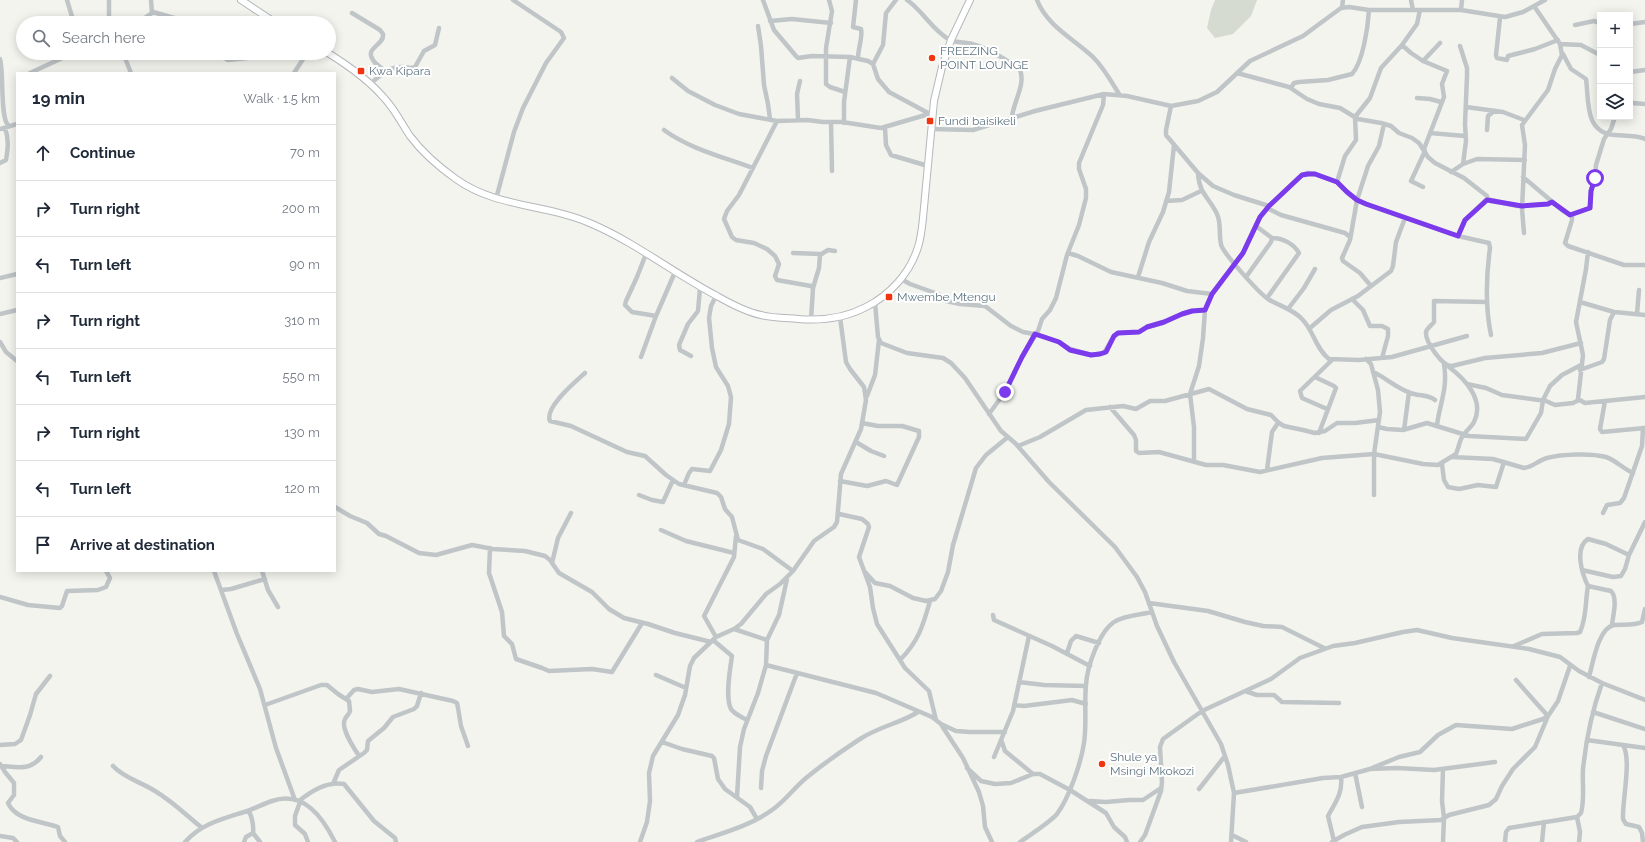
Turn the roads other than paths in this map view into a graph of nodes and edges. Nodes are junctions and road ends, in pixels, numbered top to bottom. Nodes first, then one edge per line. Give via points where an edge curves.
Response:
1 (67, 0) edge
2 (110, 0) edge
3 (151, 0) edge
4 (241, 0) edge
5 (513, 0) edge
6 (763, 0) edge
7 (828, 0) edge
8 (856, 0) edge
9 (896, 0) edge
10 (907, 0) edge
11 (970, 0) edge
12 (1037, 0) edge
13 (1343, 0) edge
14 (1411, 0) edge
15 (1462, 0) edge
16 (1545, 0) edge
17 (1536, 3) edge
18 (1342, 8) junction
19 (1368, 10) junction
20 (1413, 10) junction
21 (1420, 10) junction
22 (1461, 10) junction
23 (153, 12) junction
24 (352, 13) dead end
25 (72, 16) edge
26 (109, 16) edge
27 (150, 16) edge
28 (167, 16) edge
29 (261, 16) edge
30 (1500, 18) junction
31 (770, 21) junction
32 (1597, 22) edge
33 (1645, 22) edge
34 (831, 23) junction
35 (1633, 24) edge
36 (1575, 25) dead end
37 (758, 26) dead end
38 (439, 28) dead end
39 (951, 40) junction
40 (1559, 42) junction
41 (1440, 43) dead end
42 (1402, 45) junction
43 (1460, 46) dead end
44 (1562, 52) junction
45 (1597, 53) edge
46 (826, 56) junction
47 (850, 57) junction
48 (336, 58) edge
49 (858, 58) junction
50 (0, 59) edge
51 (58, 60) edge
52 (126, 60) edge
53 (302, 60) edge
54 (1424, 61) junction
55 (873, 64) junction
56 (1645, 70) edge
57 (385, 71) junction
58 (32, 72) edge
59 (131, 72) edge
60 (295, 72) edge
61 (1633, 72) edge
62 (1237, 73) junction
63 (672, 78) dead end
64 (800, 80) dead end
65 (370, 84) junction
66 (1291, 88) junction
67 (845, 92) junction
68 (1104, 94) junction
69 (1119, 94) junction
70 (1417, 98) dead end
71 (1441, 102) junction
72 (1633, 103) edge
73 (1645, 104) edge
74 (1171, 106) junction
75 (1466, 107) junction
76 (1494, 111) junction
77 (930, 114) junction
78 (1012, 117) junction
79 (1355, 117) junction
80 (770, 119) junction
81 (798, 120) junction
82 (1524, 120) junction
83 (1614, 120) edge
84 (777, 121) junction
85 (831, 122) junction
86 (844, 123) junction
87 (16, 124) edge
88 (1384, 124) junction
89 (4, 127) edge
90 (885, 128) junction
91 (931, 129) junction
92 (664, 130) dead end
93 (1487, 130) dead end
94 (1430, 133) junction
95 (1608, 134) junction
96 (1466, 136) junction
97 (1645, 139) edge
98 (1174, 145) junction
99 (1424, 150) junction
100 (1524, 160) junction
101 (0, 163) edge
102 (1464, 164) junction
103 (928, 166) junction
104 (753, 168) junction
105 (832, 171) dead end
106 (1451, 172) junction
107 (1198, 173) junction
108 (1523, 177) junction
109 (1337, 182) junction
110 (1423, 187) dead end
111 (1201, 191) junction
112 (496, 199) junction
113 (1357, 200) junction
114 (1487, 200) junction
115 (1166, 201) junction
116 (1552, 202) junction
117 (1522, 206) junction
118 (1268, 207) junction
119 (1570, 215) junction
120 (1405, 218) junction
121 (1256, 226) junction
122 (1524, 233) dead end
123 (1350, 236) junction
124 (1458, 236) junction
125 (1272, 238) junction
126 (835, 251) dead end
127 (1588, 252) junction
128 (793, 253) dead end
129 (1068, 253) junction
130 (646, 254) junction
131 (821, 254) junction
132 (1235, 264) junction
133 (1645, 265) edge
134 (1315, 269) dead end
135 (675, 272) junction
136 (16, 274) edge
137 (1138, 277) junction
138 (1246, 277) junction
139 (0, 278) edge
140 (901, 279) junction
141 (1371, 286) junction
142 (700, 288) junction
143 (813, 288) junction
144 (1639, 290) dead end
145 (1212, 294) junction
146 (716, 296) junction
147 (1267, 298) junction
148 (1352, 299) junction
149 (1487, 302) junction
150 (1580, 302) junction
151 (875, 303) junction
152 (1288, 309) junction
153 (16, 310) edge
154 (1205, 310) junction
155 (1614, 312) junction
156 (0, 314) edge
157 (1637, 314) junction
158 (1645, 315) edge
159 (656, 316) junction
160 (840, 317) junction
161 (811, 320) junction
162 (1310, 328) junction
163 (1035, 334) junction
164 (1491, 335) dead end
165 (1467, 336) dead end
166 (879, 340) junction
167 (0, 342) edge
168 (1581, 343) junction
169 (1431, 347) junction
170 (0, 352) edge
171 (6, 352) junction
172 (691, 356) dead end
173 (641, 357) dead end
174 (1382, 358) junction
175 (1366, 359) junction
176 (16, 360) edge
177 (1332, 360) junction
178 (1444, 364) junction
179 (1581, 365) junction
180 (1449, 367) junction
181 (1580, 370) junction
182 (1373, 372) junction
183 (585, 373) dead end
184 (1315, 377) junction
185 (1466, 384) junction
186 (1409, 392) junction
187 (1190, 394) junction
188 (867, 396) junction
189 (1645, 397) edge
190 (1434, 400) dead end
191 (1543, 400) junction
192 (1579, 400) junction
193 (1605, 400) junction
194 (1110, 407) junction
195 (1327, 409) junction
196 (989, 414) junction
197 (1379, 420) junction
198 (1278, 422) junction
199 (862, 423) junction
200 (1437, 425) junction
201 (1378, 427) junction
202 (1644, 428) edge
203 (1404, 430) junction
204 (1319, 433) junction
205 (1463, 434) junction
206 (1008, 437) junction
207 (856, 442) junction
208 (1018, 446) junction
209 (1374, 454) junction
210 (884, 456) dead end
211 (1452, 457) junction
212 (1194, 461) junction
213 (1504, 462) junction
214 (1442, 464) junction
215 (1267, 470) junction
216 (1633, 473) junction
217 (673, 480) junction
218 (840, 481) junction
219 (684, 485) junction
220 (639, 495) dead end
221 (1374, 495) dead end
222 (336, 508) edge
223 (571, 513) dead end
224 (1603, 513) dead end
225 (839, 514) junction
226 (1645, 522) edge
227 (661, 530) dead end
228 (736, 536) junction
229 (490, 548) junction
230 (734, 553) junction
231 (1629, 555) junction
232 (552, 563) junction
233 (1582, 570) junction
234 (793, 571) junction
235 (107, 572) edge
236 (214, 572) edge
237 (262, 572) edge
238 (865, 572) junction
239 (787, 577) junction
240 (265, 579) junction
241 (1588, 586) junction
242 (222, 590) junction
243 (0, 597) edge
244 (930, 601) junction
245 (1149, 603) junction
246 (278, 607) dead end
247 (1645, 608) edge
248 (1152, 612) junction
249 (993, 615) dead end
250 (642, 623) junction
251 (1612, 625) junction
252 (734, 629) junction
253 (1029, 636) junction
254 (713, 640) junction
255 (768, 640) junction
256 (1099, 643) junction
257 (1514, 647) junction
258 (1324, 648) junction
259 (1067, 653) junction
260 (900, 660) junction
261 (766, 665) junction
262 (1090, 666) junction
263 (1570, 666) junction
264 (797, 673) junction
265 (656, 675) dead end
266 (50, 676) dead end
267 (1589, 677) junction
268 (1516, 680) dead end
269 (1019, 682) junction
270 (1602, 684) junction
271 (1085, 686) junction
272 (686, 688) junction
273 (1245, 691) junction
274 (421, 693) junction
275 (346, 699) junction
276 (1645, 700) edge
277 (1339, 703) dead end
278 (1086, 704) junction
279 (265, 705) junction
280 (1014, 706) junction
281 (1202, 711) junction
282 (918, 712) junction
283 (1593, 712) junction
284 (1548, 716) junction
285 (747, 720) junction
286 (936, 720) junction
287 (941, 724) junction
288 (1645, 729) edge
289 (1005, 732) junction
290 (1587, 740) junction
291 (662, 742) junction
292 (1002, 742) junction
293 (0, 745) edge
294 (1622, 745) junction
295 (468, 746) dead end
296 (1645, 748) edge
297 (359, 756) junction
298 (1226, 756) junction
299 (42, 757) dead end
300 (994, 757) dead end
301 (1495, 762) dead end
302 (0, 765) edge
303 (113, 766) dead end
304 (967, 768) junction
305 (1370, 769) junction
306 (1443, 769) junction
307 (1355, 773) junction
308 (1033, 774) junction
309 (1341, 777) junction
310 (333, 784) junction
311 (761, 788) dead end
312 (1162, 788) junction
313 (1198, 789) dead end
314 (1070, 790) junction
315 (1234, 793) junction
316 (737, 797) junction
317 (298, 801) junction
318 (1088, 801) junction
319 (1362, 807) dead end
320 (249, 811) junction
321 (1576, 817) junction
322 (1444, 818) junction
323 (757, 819) junction
324 (1544, 822) junction
325 (201, 827) junction
326 (253, 833) junction
327 (1232, 835) junction
328 (0, 836) edge
329 (1333, 841) edge
330 (18, 842) edge
331 (65, 842) edge
332 (185, 842) edge
333 (244, 842) edge
334 (260, 842) edge
335 (308, 842) edge
336 (335, 842) edge
337 (396, 842) edge
338 (641, 842) edge
339 (696, 842) edge
340 (992, 842) edge
341 (1020, 842) edge
342 (1127, 842) edge
343 (1140, 842) edge
344 (1231, 842) edge
345 (1246, 842) edge
346 (1442, 842) edge
347 (1505, 842) edge
348 (1542, 842) edge
349 (1579, 842) edge
350 (1643, 842) edge

1 - 25 street
2 - 26 street
3 - 23 street
4 - 29 main road
5 - 112 street via 561,32 564,38 546,63 523,108
6 - 31 street
7 - 34 street via 832,11
8 - 49 street via 854,27 861,29 862,32
9 - 55 street via 886,14 883,45
10 - 39 street
11 - 39 main road
12 - 69 street via 1040,8 1057,28 1093,57 1107,72
13 - 18 street
14 - 20 street
15 - 22 street
16 - 17 street
17 - 30 street via 1511,17
17 - 40 street
18 - 19 street
18 - 62 street via 1303,36 1250,61
19 - 20 street
19 - 66 street via 1366,35 1352,74 1328,80 1299,82
20 - 21 street
21 - 22 street
21 - 42 street via 1418,23
22 - 30 street
23 - 27 street
23 - 28 street
24 - 57 street via 383,34 371,54 372,60
30 - 40 street via 1497,58 1507,59 1508,56
31 - 34 street via 792,19
31 - 46 street via 774,30 797,58
32 - 36 street
33 - 35 street
34 - 46 street
37 - 80 street
38 - 57 street via 435,45 424,51 415,67 394,67
39 - 77 main road
39 - 78 street via 978,46 1020,70 1022,80
40 - 44 street
40 - 45 street via 1581,45
41 - 54 street
42 - 54 street
42 - 79 street via 1381,68 1370,98
43 - 75 street via 1467,68
44 - 82 street via 1548,90
44 - 95 street via 1569,66 1586,79 1586,99 1593,123
46 - 47 street
46 - 67 street via 826,84
47 - 49 street
47 - 67 street
48 - 65 main road
49 - 55 street
50 - 89 street
51 - 58 street
52 - 59 street
53 - 60 street
54 - 71 street via 1446,70
55 - 77 street via 878,78 889,92
56 - 61 street
57 - 65 street
62 - 66 street
62 - 74 street via 1210,96
63 - 80 street via 688,91 715,105 739,114
64 - 81 street via 797,94
65 - 112 main road via 386,100 412,138 428,155 457,180
66 - 79 street via 1309,100 1340,108
67 - 86 street
68 - 69 street
68 - 78 street
68 - 129 street via 1103,105 1078,163 1086,189 1086,198
69 - 74 street
70 - 71 street
71 - 94 street
72 - 73 street
74 - 98 street via 1166,133
75 - 76 street
75 - 96 street
76 - 82 street
76 - 93 street via 1488,116
77 - 90 street
77 - 91 main road
78 - 91 street via 973,130
79 - 88 street
79 - 109 street via 1356,140 1345,156
80 - 84 street
81 - 84 street
81 - 85 street
82 - 100 street
83 - 95 street
84 - 104 street
85 - 86 street
85 - 105 street
86 - 90 street
87 - 89 street
88 - 99 street via 1412,138
88 - 113 street via 1379,146 1368,166
89 - 101 street via 8,144 6,160
90 - 103 street via 886,145 891,155
91 - 103 main road
92 - 104 street via 692,146
94 - 96 street
94 - 99 street
95 - 97 street
95 - 119 street via 1596,165 1590,208
96 - 102 street
98 - 107 street
98 - 115 street
99 - 106 street via 1435,163
99 - 110 street via 1411,181
100 - 102 street via 1480,158
100 - 108 street
102 - 106 street
103 - 140 main road via 919,246
104 - 143 street via 739,195 725,214 726,225 736,240 754,243 770,251 779,263 775,276 777,280 809,285
106 - 114 street via 1479,188 1487,196
107 - 111 street
107 - 118 street via 1222,190
108 - 116 street
108 - 117 street
109 - 113 street
109 - 118 street via 1315,174 1306,174
111 - 115 street via 1182,200
111 - 132 street via 1217,214 1221,245
112 - 130 main road via 588,222
113 - 120 street
113 - 123 street
114 - 117 street
114 - 124 street via 1465,220
115 - 137 street
116 - 117 street
116 - 119 street
117 - 122 street
118 - 121 street
118 - 123 street via 1281,215
119 - 127 street via 1572,220 1565,244
120 - 124 street
120 - 141 street via 1396,242 1392,269
121 - 125 street
121 - 132 street
123 - 141 street via 1342,260 1360,273
124 - 149 street via 1489,243
125 - 138 street
125 - 147 street via 1282,239 1299,253
126 - 131 street via 828,250
127 - 133 street via 1624,265
127 - 150 street
128 - 131 street
129 - 137 street via 1110,272
129 - 163 street via 1056,298
130 - 135 main road
130 - 159 street via 625,306 632,312
131 - 143 street
132 - 138 street
132 - 145 street
134 - 152 street
135 - 142 main road
135 - 159 street
136 - 139 street
137 - 145 street via 1184,291
138 - 147 street
140 - 151 main road
140 - 163 street via 938,294 946,301 985,306 1011,326
141 - 148 street
142 - 146 main road
142 - 172 street via 698,311 688,324 679,346 680,350
143 - 161 street
144 - 157 street
145 - 154 street
146 - 161 main road via 762,315
146 - 219 street via 710,318 712,348 716,367 731,394 729,425 721,450 710,471 692,469
147 - 152 street
148 - 162 street via 1331,310
148 - 174 street via 1363,310 1370,326 1388,329
149 - 164 street
149 - 169 street via 1434,301 1434,322 1426,332
150 - 155 street
150 - 168 street via 1576,323
151 - 160 main road via 856,313
151 - 166 street
152 - 162 street via 1299,315
153 - 156 street
154 - 163 street via 1182,314 1139,332 1118,333 1106,352 1100,354 1091,355 1070,350 1059,342
154 - 187 street via 1199,366
155 - 157 street
155 - 181 street via 1610,320 1604,359
157 - 158 street
159 - 173 street
160 - 161 main road
160 - 188 street via 846,362 864,387
162 - 177 street via 1319,349
163 - 196 street via 1005,392
165 - 169 street
166 - 188 street via 876,375
166 - 196 street via 907,353 948,361 965,378
167 - 171 street
168 - 179 street
168 - 180 street via 1542,353 1485,358
169 - 174 street
169 - 178 street
170 - 171 street
171 - 176 street
174 - 175 street
175 - 177 street
175 - 182 street via 1371,364
177 - 184 street
178 - 180 street
178 - 200 street via 1444,396
179 - 181 street
179 - 191 street via 1553,382
180 - 185 street
181 - 192 street
182 - 186 street via 1394,386
182 - 197 street via 1380,407
183 - 217 street via 556,402 549,419 571,426 627,452 645,456
184 - 195 street via 1336,388
184 - 195 street via 1301,390 1301,396
185 - 191 street via 1486,388 1502,395
185 - 205 street via 1474,394 1477,409 1473,423
186 - 190 street
186 - 203 street
187 - 194 street via 1150,401 1137,408
187 - 198 street via 1211,390 1246,409 1271,415
187 - 212 street via 1194,427
188 - 199 street
189 - 193 street
191 - 192 street via 1555,406
191 - 205 street via 1541,413 1526,440
192 - 193 street via 1585,403
193 - 202 street via 1600,429 1602,432
194 - 208 street via 1082,412 1040,437
194 - 212 street via 1134,435 1137,452 1159,452
195 - 204 street
196 - 206 street
197 - 201 street
197 - 204 street via 1337,423
198 - 204 street via 1284,426
198 - 215 street via 1272,432
199 - 207 street
199 - 218 street via 908,427 919,431 919,437 897,485 886,482 867,486
200 - 203 street via 1424,423
200 - 205 street
201 - 203 street
201 - 209 street
202 - 216 street via 1642,446
205 - 211 street via 1456,454
206 - 208 street
206 - 244 street via 986,455 976,468 953,545 948,572 941,591
207 - 210 street
207 - 218 street via 842,468
208 - 245 street via 1054,487 1115,547 1137,577
209 - 214 street via 1428,465
209 - 215 street via 1322,458
209 - 221 street
211 - 213 street via 1485,458
211 - 214 street
212 - 215 street via 1206,465
213 - 214 street via 1496,487 1478,485 1459,489 1448,487
213 - 216 street via 1527,468 1547,458 1577,455 1602,457 1611,459
216 - 224 street via 1624,498 1620,503 1607,506
217 - 219 street
217 - 220 street via 663,502
218 - 225 street
219 - 228 street via 720,495 725,509 733,520
222 - 229 street via 367,523 379,534 419,553 436,555 472,545
223 - 232 street via 558,538
225 - 234 street via 834,527 814,541
225 - 238 street via 862,519 868,524 858,556
226 - 231 street
227 - 230 street via 686,541
228 - 230 street
228 - 234 street via 741,542 769,552
229 - 232 street via 533,553 545,556
229 - 250 street via 489,573 502,612 504,636 511,642 519,661 549,671 592,669 612,672
230 - 254 street via 704,614
231 - 233 street via 1621,576 1613,577
231 - 233 street via 1606,544 1587,539 1580,553
232 - 250 street via 559,573 592,592 609,609 620,616
233 - 241 street
234 - 239 street
235 - 243 street via 110,578 106,587 98,590 66,591 60,608 28,605
236 - 242 street
237 - 240 street
238 - 244 street via 877,583 892,586 913,598
238 - 260 street via 877,624
239 - 252 street via 766,594
239 - 255 street via 780,612
240 - 242 street
240 - 246 street
241 - 251 street via 1611,590 1614,593
241 - 257 street via 1586,615 1580,632 1542,634
242 - 279 street
244 - 260 street via 924,623 914,644
245 - 248 street
245 - 258 street via 1208,611 1263,626 1282,627
247 - 251 street via 1644,620 1640,623
248 - 256 street via 1115,622 1104,633
248 - 281 street via 1174,662
249 - 253 street via 994,620
250 - 254 street
251 - 267 street via 1601,636
252 - 254 street
252 - 255 street
253 - 259 street
253 - 269 street
254 - 272 street via 692,663
254 - 285 street via 732,656 729,671 730,707
255 - 261 street
256 - 259 street via 1076,636 1071,641
256 - 262 street
257 - 258 street via 1417,630
257 - 263 street via 1552,654
258 - 273 street via 1300,658 1271,679
259 - 262 street
260 - 286 street via 929,691
261 - 264 street
261 - 285 street
262 - 271 street
263 - 267 street
263 - 284 street via 1558,701
264 - 282 street via 876,693
264 - 311 street via 766,756
265 - 272 street
266 - 293 street via 36,694 20,740 15,744
267 - 270 street
268 - 284 street
269 - 271 street
269 - 280 street
270 - 276 street
270 - 283 street
271 - 278 street
272 - 291 street via 678,715
273 - 277 street via 1257,695 1274,695 1282,702
273 - 281 street
274 - 275 street via 399,689 372,692 358,689
274 - 295 street via 457,703
274 - 297 street via 417,706 393,717 368,741 367,750
275 - 279 street via 324,684
275 - 297 street via 349,701 350,711 345,717 344,728
278 - 280 street via 1072,700
278 - 314 street via 1084,743
279 - 317 street via 276,748
280 - 289 street
281 - 298 street
281 - 312 street via 1166,736 1162,742
282 - 286 street
282 - 323 street via 861,738 806,778 773,809
283 - 288 street
283 - 290 street
284 - 305 street via 1512,729 1456,725 1434,737 1420,752 1399,757
284 - 322 street via 1535,747 1513,769 1494,801 1484,807
285 - 316 street via 740,747
286 - 287 street
287 - 289 street via 961,732
287 - 304 street
289 - 292 street
290 - 294 street
290 - 321 street via 1582,810
291 - 316 street via 712,756 718,779 725,789
291 - 338 street via 654,753 650,767 649,807
292 - 300 street
292 - 308 street via 1005,751
294 - 296 street
294 - 350 street via 1626,752 1623,819 1626,823 1639,827
297 - 310 street via 339,770
298 - 313 street
298 - 315 street
299 - 302 street via 32,766
301 - 306 street
302 - 331 street via 14,783 14,795 8,803 11,807 21,816 58,828
303 - 325 street via 172,802
304 - 308 street via 981,781 995,784 1011,782
304 - 340 street via 979,792 985,827
305 - 306 street
305 - 307 street
306 - 322 street
307 - 309 street
307 - 319 street
308 - 314 street via 1040,774
309 - 315 street
309 - 329 street via 1340,794 1328,816
310 - 317 street via 316,790
310 - 337 street via 344,784 374,821 395,838
312 - 318 street via 1143,800
312 - 343 street
314 - 318 street
314 - 341 street via 1056,814
315 - 327 street
316 - 323 street via 750,808
317 - 320 street via 277,800
317 - 335 street via 295,825 305,834
317 - 336 street via 322,819
318 - 342 street via 1106,813
320 - 325 street
320 - 326 street
321 - 324 street
321 - 349 street via 1580,832
322 - 329 street via 1372,825 1354,830
322 - 346 street
323 - 339 street
324 - 347 street via 1509,828
324 - 348 street
325 - 332 street
326 - 333 street via 246,837
326 - 334 street
327 - 344 street
327 - 345 street
328 - 330 street via 13,838

